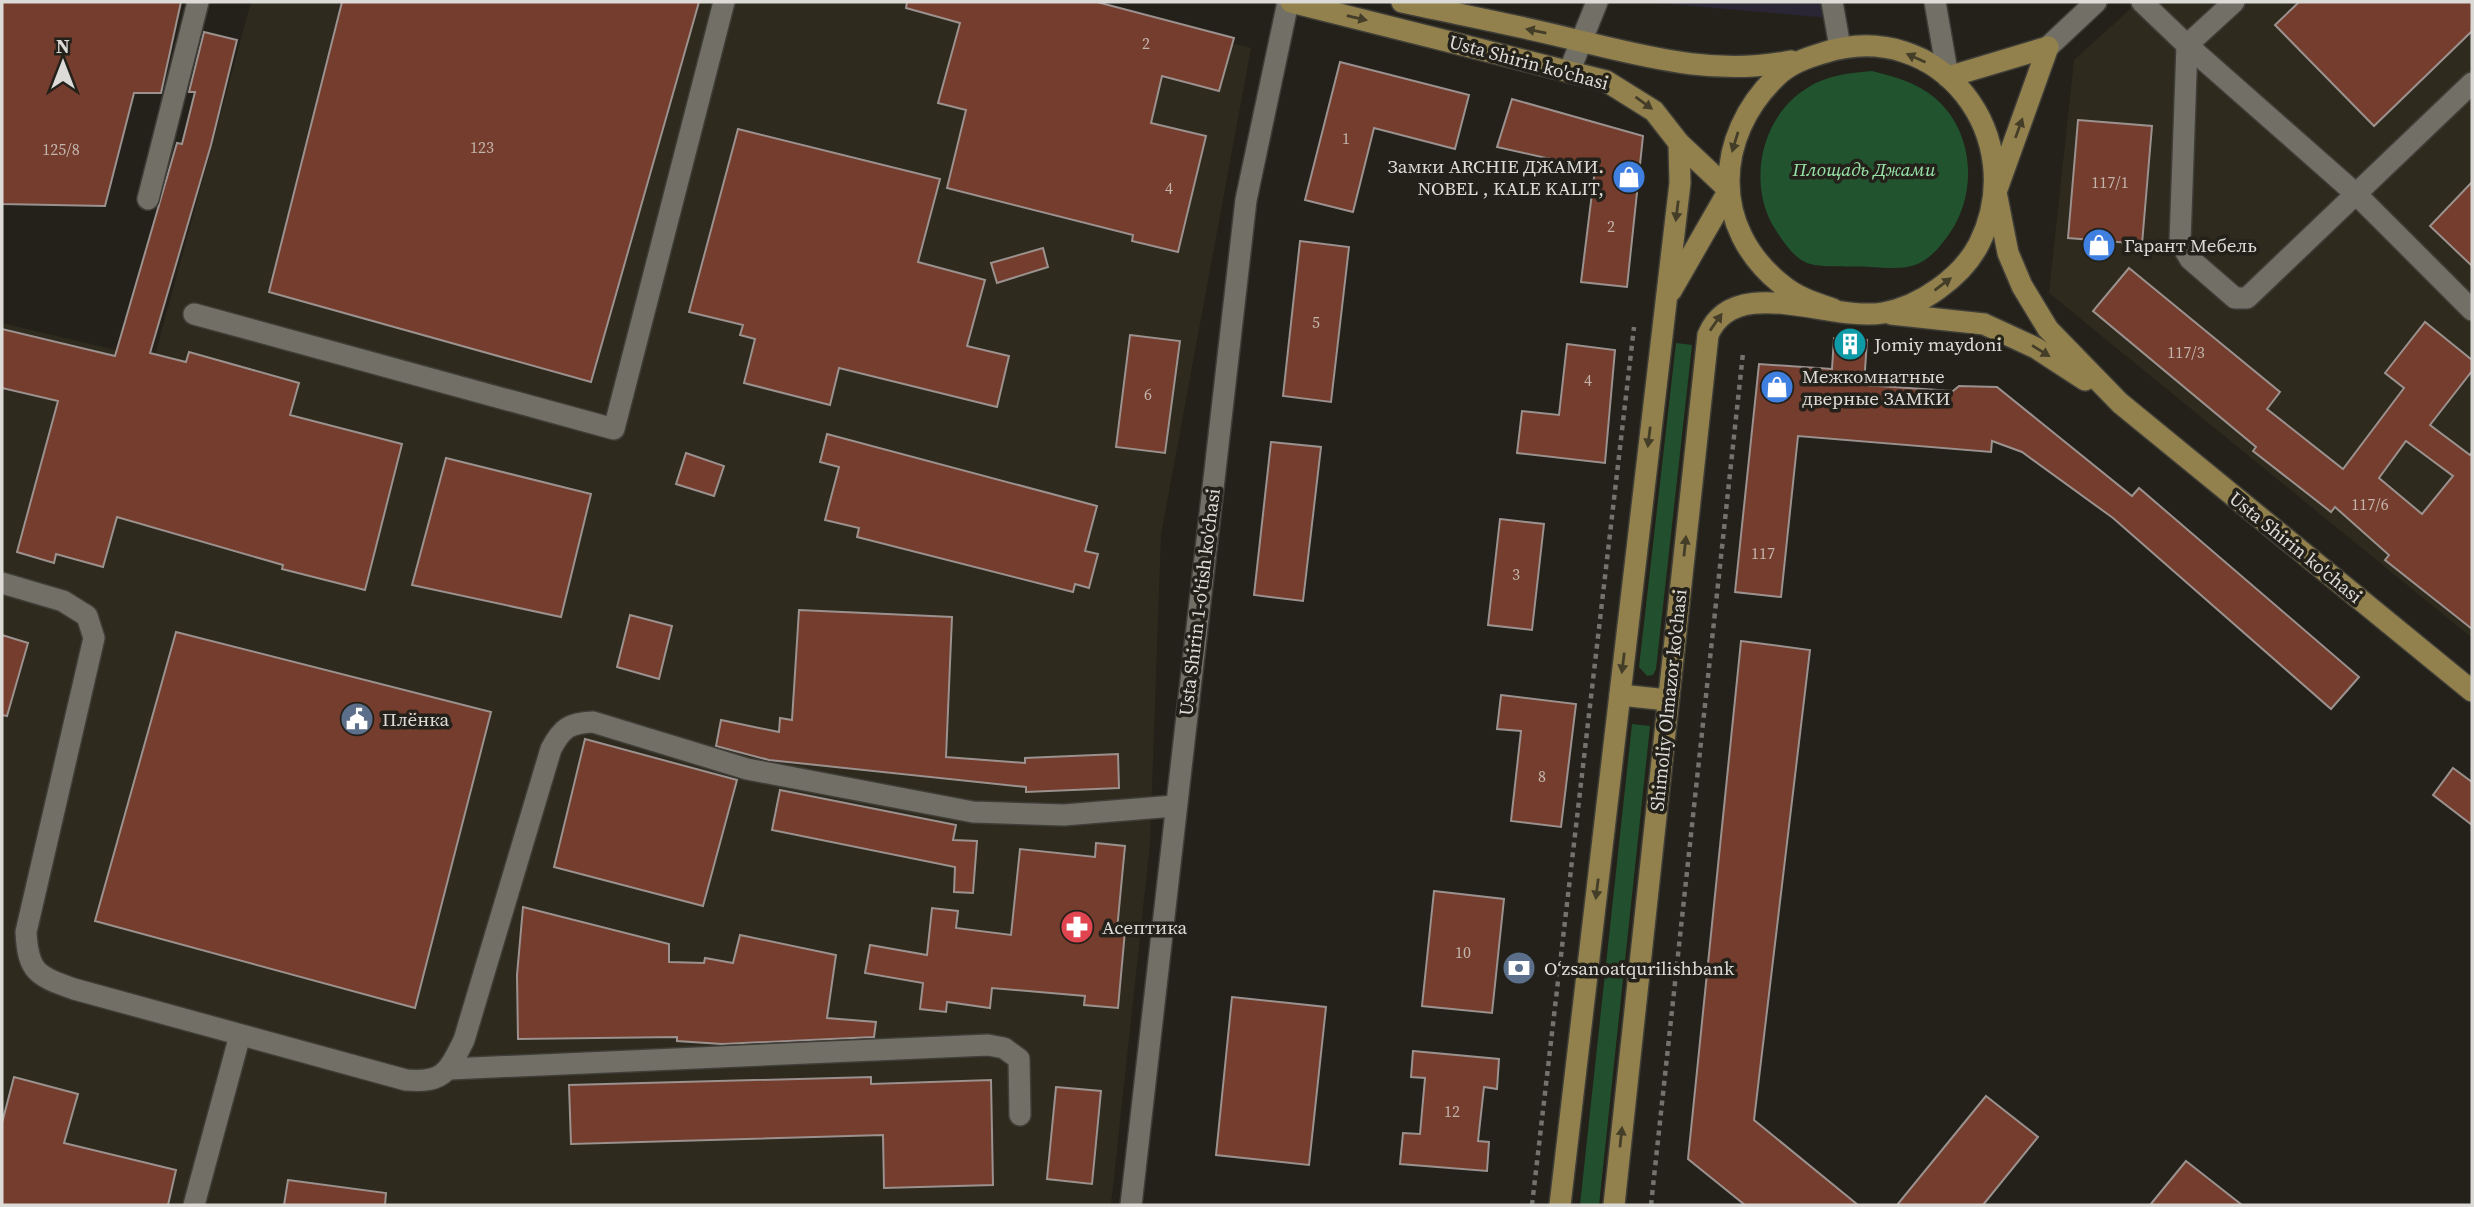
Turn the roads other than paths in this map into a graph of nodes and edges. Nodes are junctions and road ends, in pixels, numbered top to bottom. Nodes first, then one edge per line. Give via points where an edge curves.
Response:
1 (198, 2) edge
2 (724, 2) edge
3 (1290, 2) edge
4 (1402, 2) edge
5 (1597, 2) edge
6 (1832, 2) edge
7 (1935, 2) edge
8 (2096, 2) edge
9 (2142, 2) edge
10 (2234, 2) edge
11 (1580, 40) junction
12 (2187, 45) junction
13 (1840, 47) junction
14 (2048, 47) junction
15 (1803, 59) junction
16 (1569, 72) junction
17 (1948, 76) junction
18 (2472, 83) edge
19 (1679, 143) junction
20 (1729, 190) junction
21 (1996, 192) junction
22 (2356, 194) junction
23 (148, 199) dead end
24 (1665, 300) junction
25 (1833, 309) junction
26 (2472, 310) edge
27 (1882, 313) junction
28 (194, 314) dead end
29 (2120, 403) junction
30 (2, 583) edge
31 (2472, 691) edge
32 (1620, 695) junction
33 (1668, 700) junction
34 (1174, 806) junction
35 (240, 1035) junction
36 (450, 1069) junction
37 (1020, 1115) dead end
38 (194, 1205) edge
39 (1131, 1205) edge
40 (1560, 1205) edge
41 (1614, 1205) edge

1 - 23 street
2 - 28 street via 614,429
3 -> 16 main road, Usta Shirin ko'chasi
3 - 34 street, Usta Shirin 1-o'tish ko'chasi via 1247,200
11 -> 4 main road, Usta Shirin ko'chasi
5 - 11 street
6 - 13 street
7 - 17 street
8 - 14 street
9 - 12 street
10 - 12 street
11 - 15 main road, Usta Shirin ko'chasi via 1650,59 1725,68
11 - 16 street
12 - 22 street
12 - 22 street via 2180,242 2190,259 2235,298 2247,298
13 - 15 main road
17 -> 13 main road via 1915,56 1878,46
14 - 17 main road
21 -> 14 main road
15 -> 20 main road via 1760,93 1744,116 1734,141
16 -> 19 main road, Usta Shirin ko'chasi via 1606,80 1640,100
17 - 21 main road via 1966,95 1991,141
18 - 22 street
19 - 20 main road, Usta Shirin ko'chasi
19 -> 24 main road via 1680,183
20 - 24 main road
20 - 25 main road via 1735,221 1762,268 1805,300
27 -> 21 main road via 1939,288 1960,270 1989,223
21 - 29 main road, Usta Shirin ko'chasi via 2008,253 2022,286 2048,329
22 - 26 street
24 -> 32 main road
25 - 27 main road
33 -> 25 main road, Shimoliy Olmazor ko'chasi via 1707,335 1722,313 1746,303
27 -> 29 main road, Usta Shirin ko'chasi via 1964,320 2004,331
29 - 31 main road, Usta Shirin ko'chasi
30 - 35 street via 63,601 87,616 94,638 26,932 27,956 39,976 62,985
32 - 33 main road
32 -> 40 main road
41 -> 33 main road, Shimoliy Olmazor ko'chasi
34 - 36 street via 1064,815 973,812 747,769 593,722 573,723 561,731 551,749 464,1040
34 - 39 street, Usta Shirin 1-o'tish ko'chasi
35 - 36 street via 406,1080 431,1082
35 - 38 street
36 - 37 street via 988,1045 1004,1048 1018,1059

